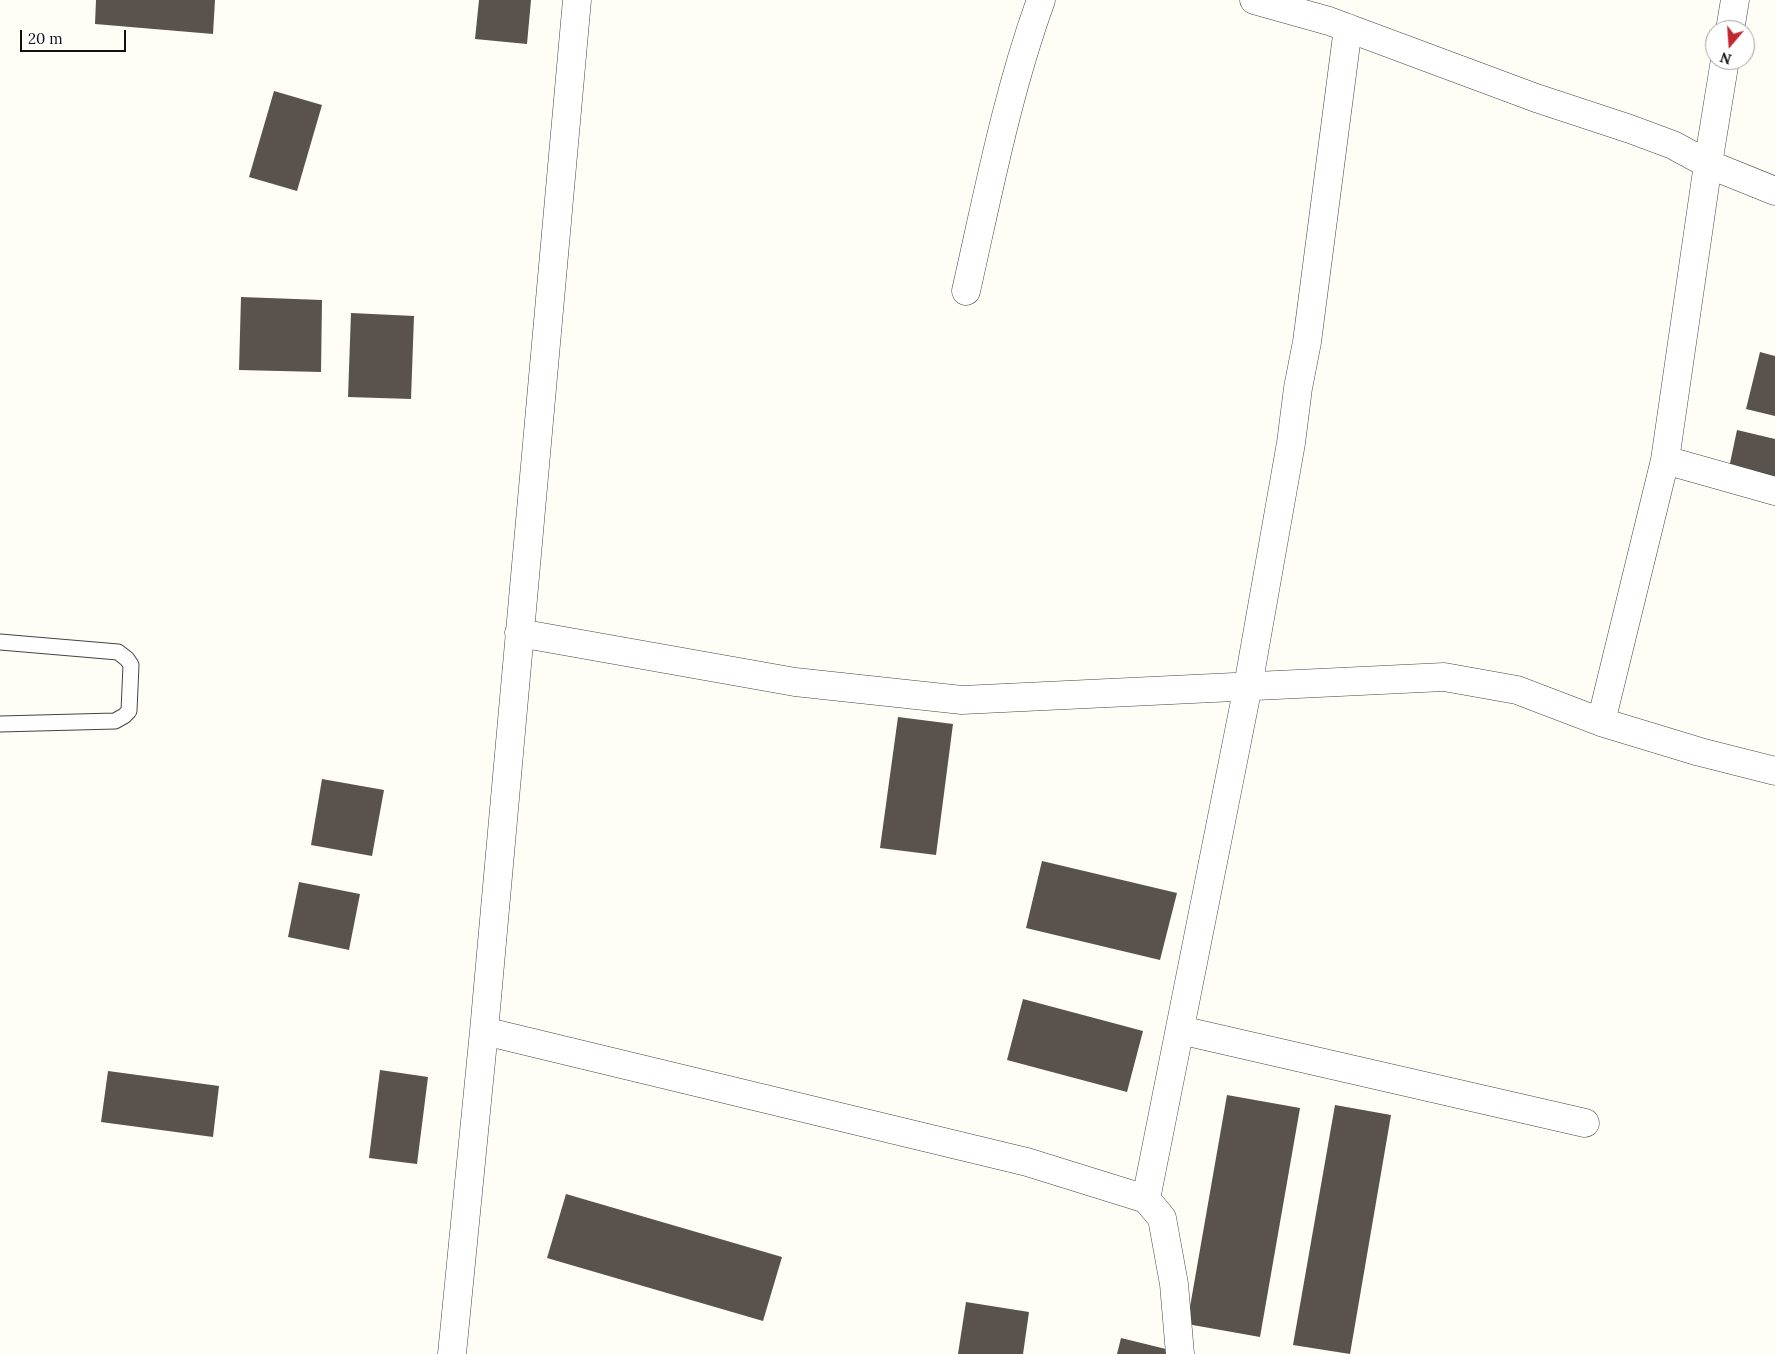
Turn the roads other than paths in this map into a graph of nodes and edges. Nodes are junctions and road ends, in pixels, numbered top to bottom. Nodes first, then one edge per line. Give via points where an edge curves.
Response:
1 (577, 0) edge
2 (1041, 0) edge
3 (1254, 0) edge
4 (1734, 0) edge
5 (1731, 20) edge
6 (1348, 28) junction
7 (1723, 70) edge
8 (1708, 164) junction
9 (1775, 191) edge
10 (966, 291) dead end
11 (1665, 460) junction
12 (1775, 491) edge
13 (519, 633) junction
14 (0, 642) edge
15 (1248, 686) junction
16 (1601, 722) junction
17 (0, 724) edge
18 (1775, 771) edge
19 (1180, 1030) junction
20 (484, 1031) junction
21 (1585, 1123) dead end
22 (1146, 1199) junction
23 (452, 1354) edge
24 (1180, 1354) edge

1 - 13 street
2 - 10 street via 1005,123
3 - 6 street
4 - 5 street
6 - 8 street via 1673,145
6 - 15 street via 1307,342
7 - 8 street
8 - 9 street
8 - 11 street
11 - 12 street
11 - 16 street
13 - 15 street via 795,682 962,700
13 - 20 street
14 - 17 lane via 118,652 132,665 129,711 115,720
15 - 16 street via 1444,677 1517,690
15 - 19 street
16 - 18 street
19 - 21 street
19 - 22 street
20 - 22 street via 1027,1162
20 - 23 street
22 - 24 street via 1162,1218 1174,1284

